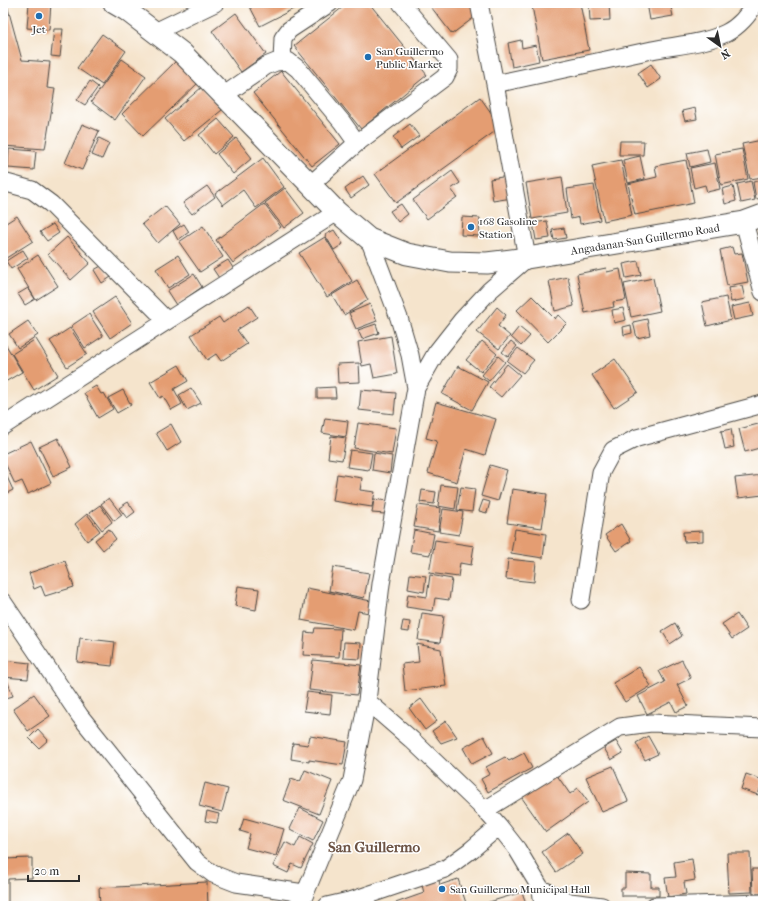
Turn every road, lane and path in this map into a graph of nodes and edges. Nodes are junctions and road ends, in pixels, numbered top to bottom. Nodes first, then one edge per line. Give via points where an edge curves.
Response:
1 (114, 3) edge
2 (214, 3) edge
3 (330, 3) edge
4 (401, 3) edge
5 (479, 3) edge
6 (755, 3) edge
7 (155, 32) junction
8 (282, 61) junction
9 (495, 84) junction
10 (223, 96) junction
11 (357, 143) junction
12 (3, 182) edge
13 (310, 185) junction
14 (337, 212) junction
15 (754, 219) edge
16 (369, 240) junction
17 (527, 258) junction
18 (763, 292) edge
19 (167, 320) junction
20 (416, 388) junction
21 (763, 404) edge
22 (3, 426) edge
23 (581, 600) dead end
24 (3, 602) edge
25 (367, 701) junction
26 (763, 728) edge
27 (485, 810) junction
28 (499, 826) junction
29 (541, 889) junction
30 (302, 900) edge
31 (763, 903) edge
32 (572, 904) edge
33 (327, 906) edge
34 (543, 906) edge
35 (602, 906) edge
36 (654, 906) edge

1 - 7 main road
2 - 7 street
3 - 8 street via 289,30 283,38
4 - 11 street via 449,60 449,69 445,77
5 - 9 street
6 - 9 street via 739,24 711,40
7 - 10 main road via 182,53
8 - 10 street via 266,66
8 - 11 street via 298,69
9 - 17 street
10 - 13 main road
11 - 13 street
12 - 19 street via 32,190 51,204
13 - 14 main road
14 - 16 main road
14 - 19 street
15 - 17 main road, Angadanan-San Guillermo Road
15 - 18 street
16 - 17 main road, Angadanan-San Guillermo Road via 407,254 450,262
16 - 20 street via 399,318
17 - 20 street via 489,291 462,320 436,353
19 - 22 street
20 - 25 street via 381,584
21 - 23 street via 637,438 613,450 601,472
24 - 30 street via 80,716 197,862 213,874 236,883
25 - 27 street
25 - 30 street via 352,780
26 - 27 street via 651,723 620,727
27 - 28 street
28 - 29 street via 517,849
28 - 33 street via 445,869 353,900
29 - 32 street
29 - 34 street
31 - 36 street
32 - 35 street

